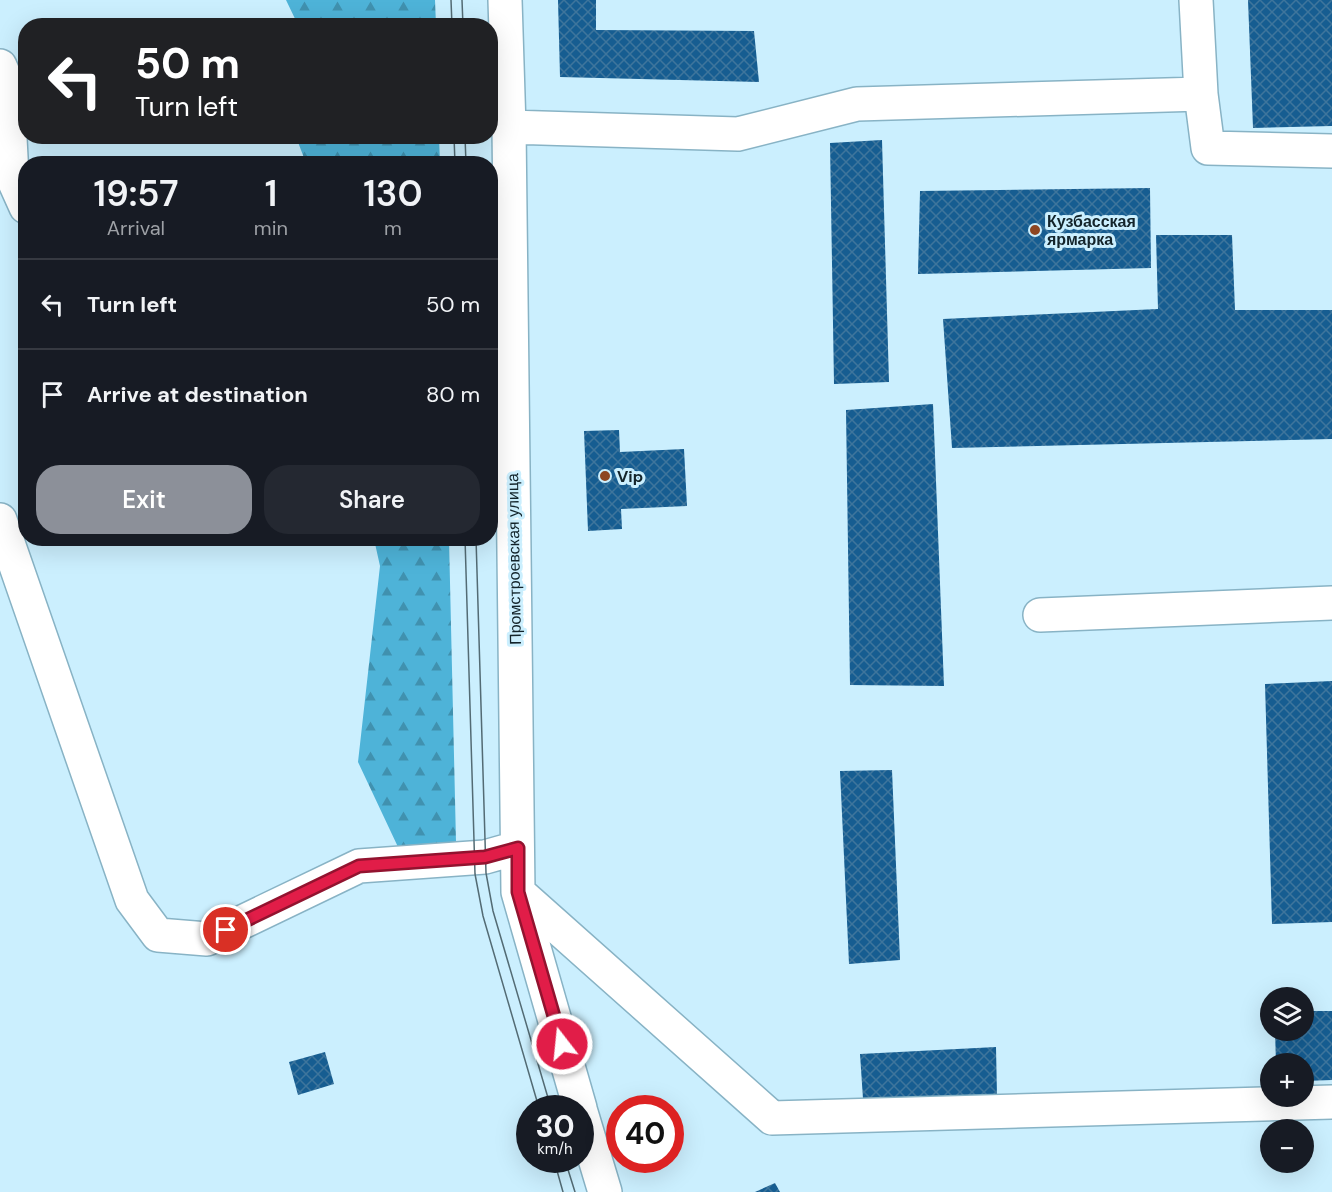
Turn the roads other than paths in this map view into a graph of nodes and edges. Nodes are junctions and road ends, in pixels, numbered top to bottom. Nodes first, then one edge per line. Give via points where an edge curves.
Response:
1 (505, 0) edge
2 (1196, 0) edge
3 (0, 66) edge
4 (1201, 94) junction
5 (509, 127) junction
6 (1332, 151) edge
7 (18, 189) edge
8 (3, 541) edge
9 (1332, 603) edge
10 (1040, 615) dead end
11 (518, 848) junction
12 (518, 892) junction
13 (576, 1095) edge
14 (1332, 1102) edge
15 (594, 1155) edge
16 (605, 1192) edge

1 - 5 street, Промстроевская улица
2 - 4 street
3 - 7 street via 8,82 12,176
4 - 5 street via 857,104 738,134
4 - 6 street via 1208,148
5 - 11 street, Промстроевская улица
8 - 11 street via 132,900 158,935 207,939 359,866 485,857
9 - 10 street
11 - 12 street, Промстроевская улица
12 - 13 street, Промстроевская улица
12 - 14 street via 772,1118
15 - 16 street, Промстроевская улица

